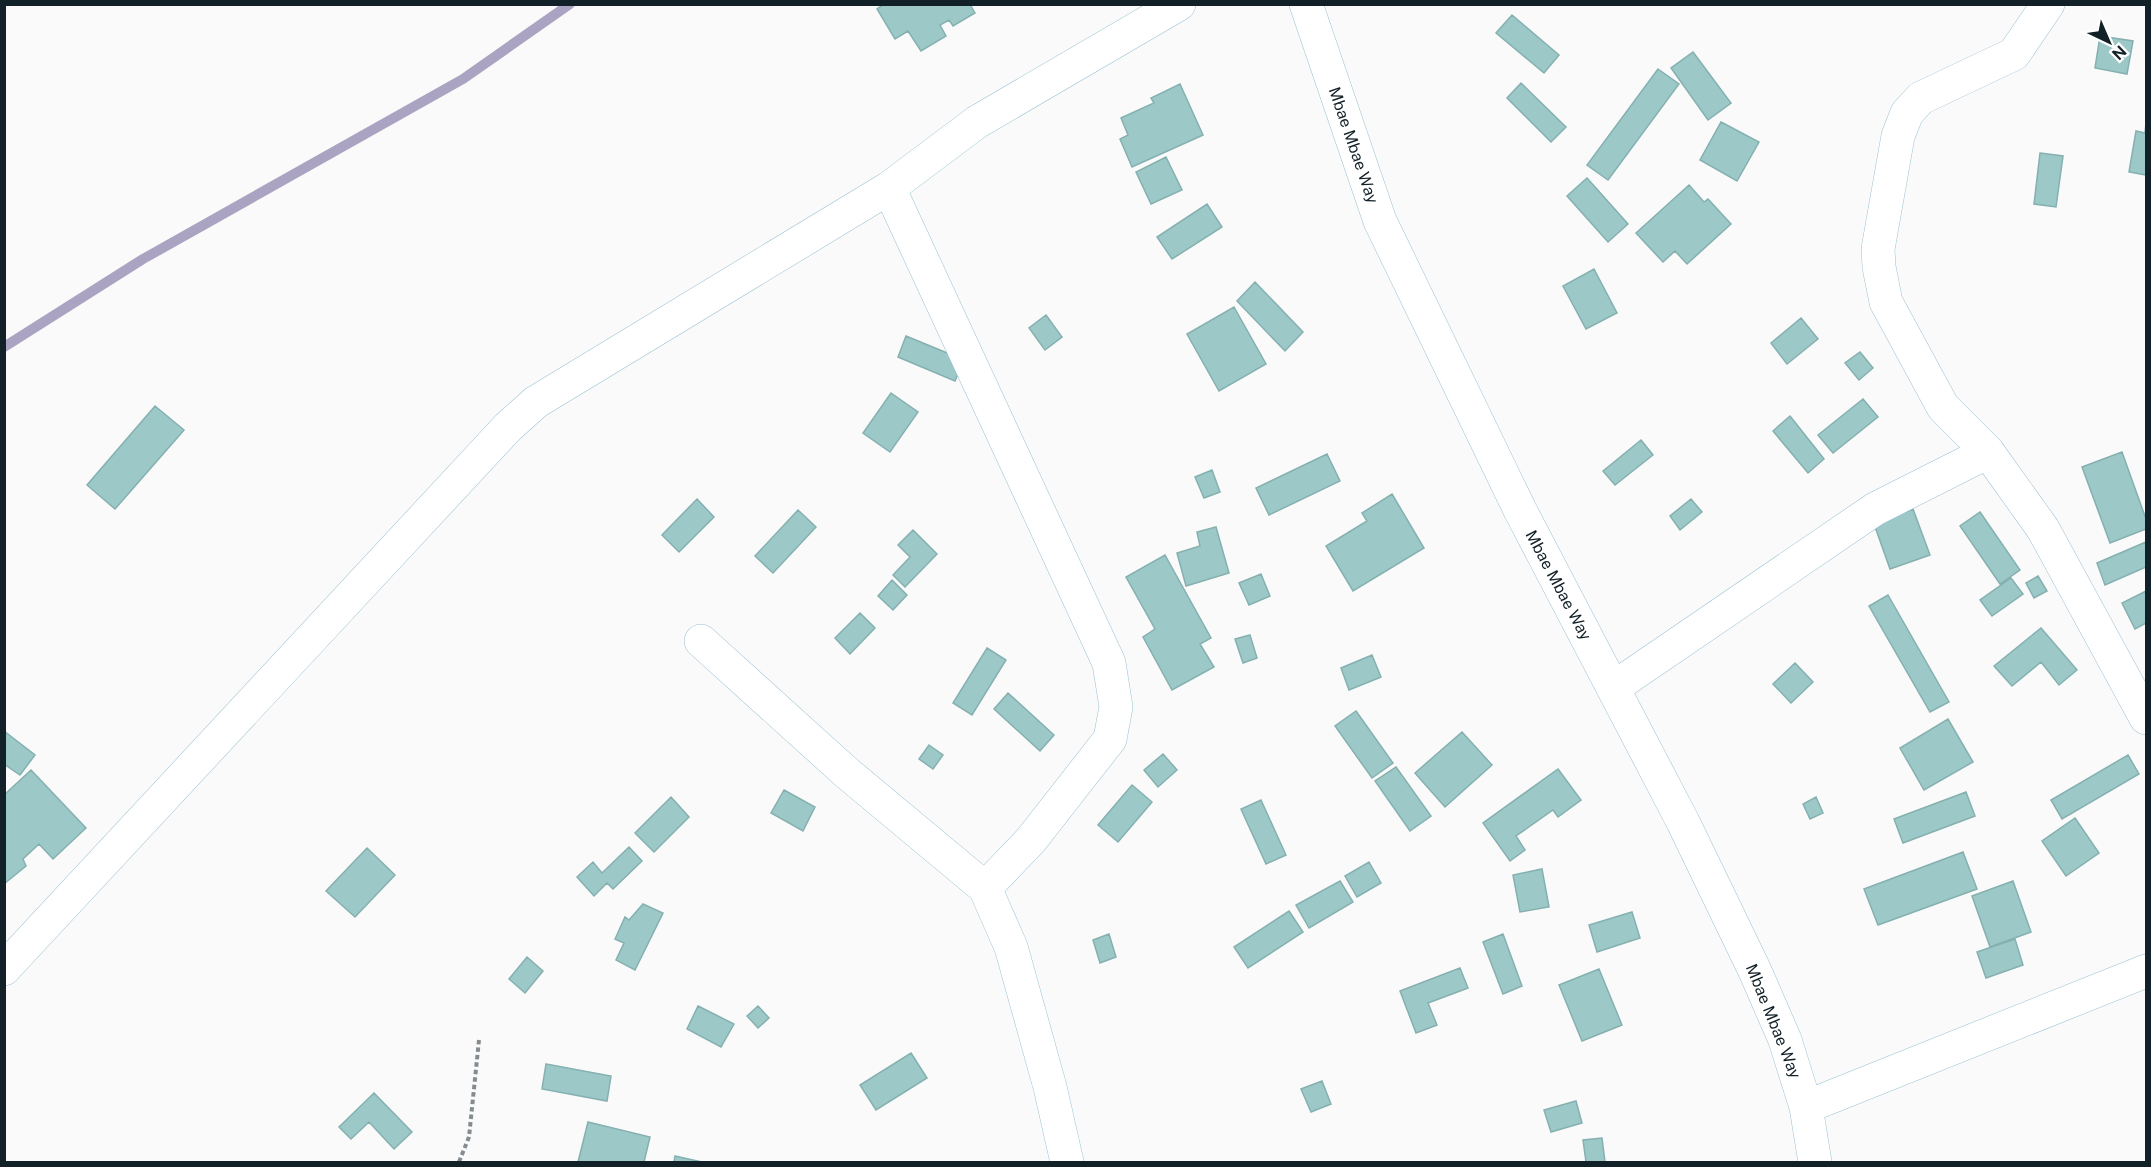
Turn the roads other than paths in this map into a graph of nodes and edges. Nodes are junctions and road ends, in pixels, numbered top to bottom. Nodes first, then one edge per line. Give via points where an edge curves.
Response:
1 (1179, 4) edge
2 (1306, 4) edge
3 (2048, 4) edge
4 (889, 188) junction
5 (1988, 452) junction
6 (701, 641) dead end
7 (1613, 688) junction
8 (2146, 718) edge
9 (985, 888) junction
10 (4, 969) edge
11 (2146, 971) edge
12 (1806, 1107) junction
13 (1067, 1162) edge
14 (1815, 1162) edge

1 - 4 street via 977,122
2 - 7 street, Mbae Mbae Way via 1380,221 1520,510
3 - 5 street via 2013,54 1921,98 1907,113 1898,136 1878,249 1886,302 1943,406
4 - 9 street via 1109,663 1116,707 1110,739 1031,840
4 - 10 street via 536,402 508,427
5 - 7 street via 1875,509
5 - 8 street via 2043,529
6 - 9 street via 847,773
7 - 12 street, Mbae Mbae Way via 1755,971 1785,1040
9 - 13 street via 1011,947
11 - 12 street
12 - 14 street, Mbae Mbae Way

